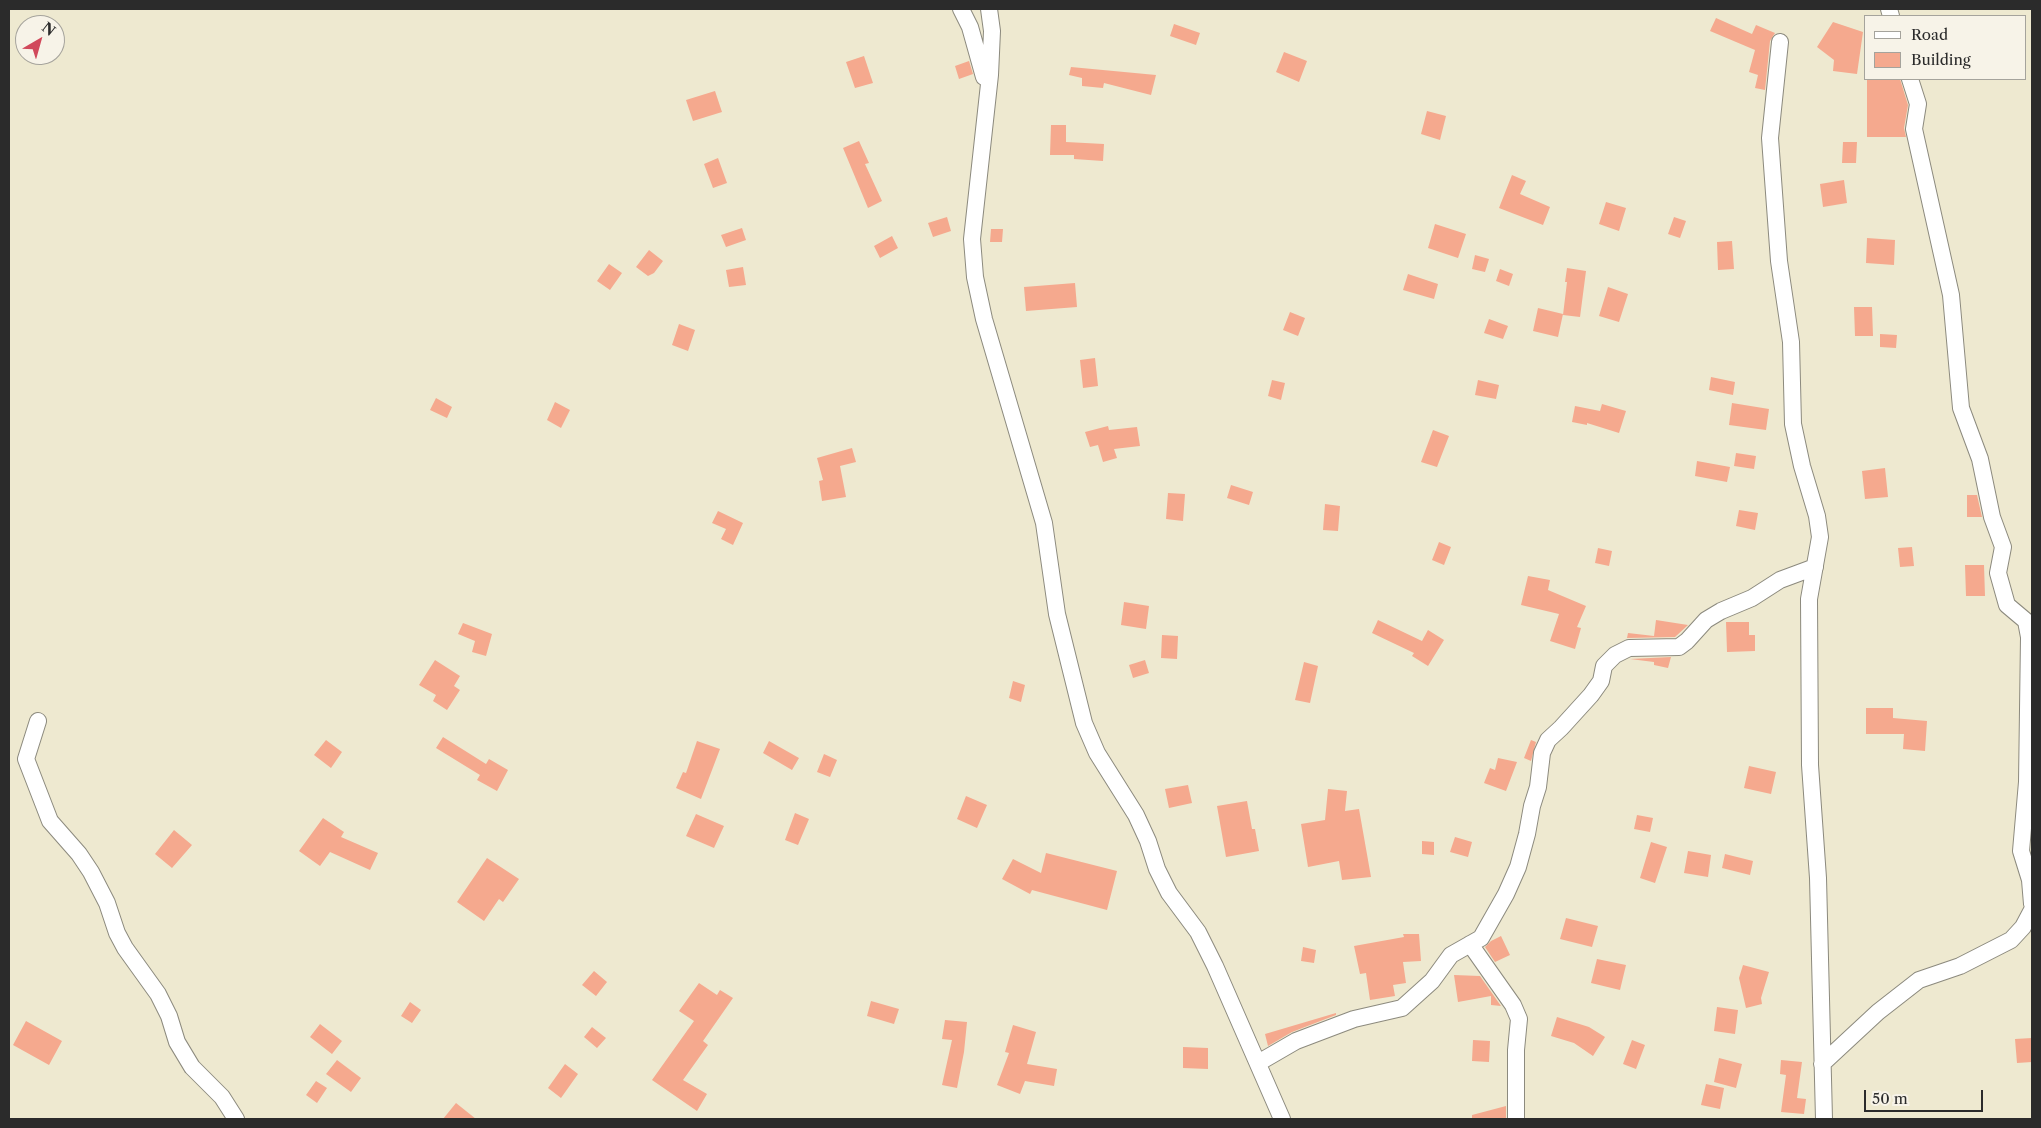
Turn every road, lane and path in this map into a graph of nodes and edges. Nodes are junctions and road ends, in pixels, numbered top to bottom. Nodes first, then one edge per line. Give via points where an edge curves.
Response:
1 (961, 9) edge
2 (989, 9) edge
3 (1780, 42) dead end
4 (1910, 80) edge
5 (990, 85) junction
6 (1815, 567) junction
7 (38, 721) dead end
8 (2032, 904) edge
9 (2032, 910) edge
10 (1470, 944) junction
11 (1258, 1063) junction
12 (1822, 1064) junction
13 (236, 1119) edge
14 (1282, 1119) edge
15 (1516, 1119) edge
16 (1824, 1119) edge

1 - 5 street via 980,57 982,74
2 - 5 street via 992,31
3 - 6 street via 1770,138 1778,261 1791,342 1793,424 1820,537
4 - 8 street via 1918,104 1914,129 1951,295 1961,408 1980,459 1992,517 2003,547 1998,573 2005,597 2026,621 2029,637 2027,782 2021,852 2030,880
5 - 11 street via 972,239 975,277 984,319 1044,523 1057,614 1084,723 1097,753 1136,815 1169,893 1198,932
6 - 10 street via 1780,580 1752,598 1720,611 1679,647 1629,648 1604,666 1601,681 1591,695 1548,740 1542,753 1538,787 1518,867 1480,938
6 - 12 street via 1809,599 1810,765 1818,878
7 - 13 street via 26,759 50,821 91,872 107,903 117,933 158,994 192,1067 222,1097
9 - 12 street via 2010,940 1960,966 1919,980 1878,1012
10 - 11 street via 1451,955 1432,981 1402,1008 1354,1019 1296,1041
10 - 15 street via 1513,1005 1519,1019
11 - 14 street
12 - 16 street

